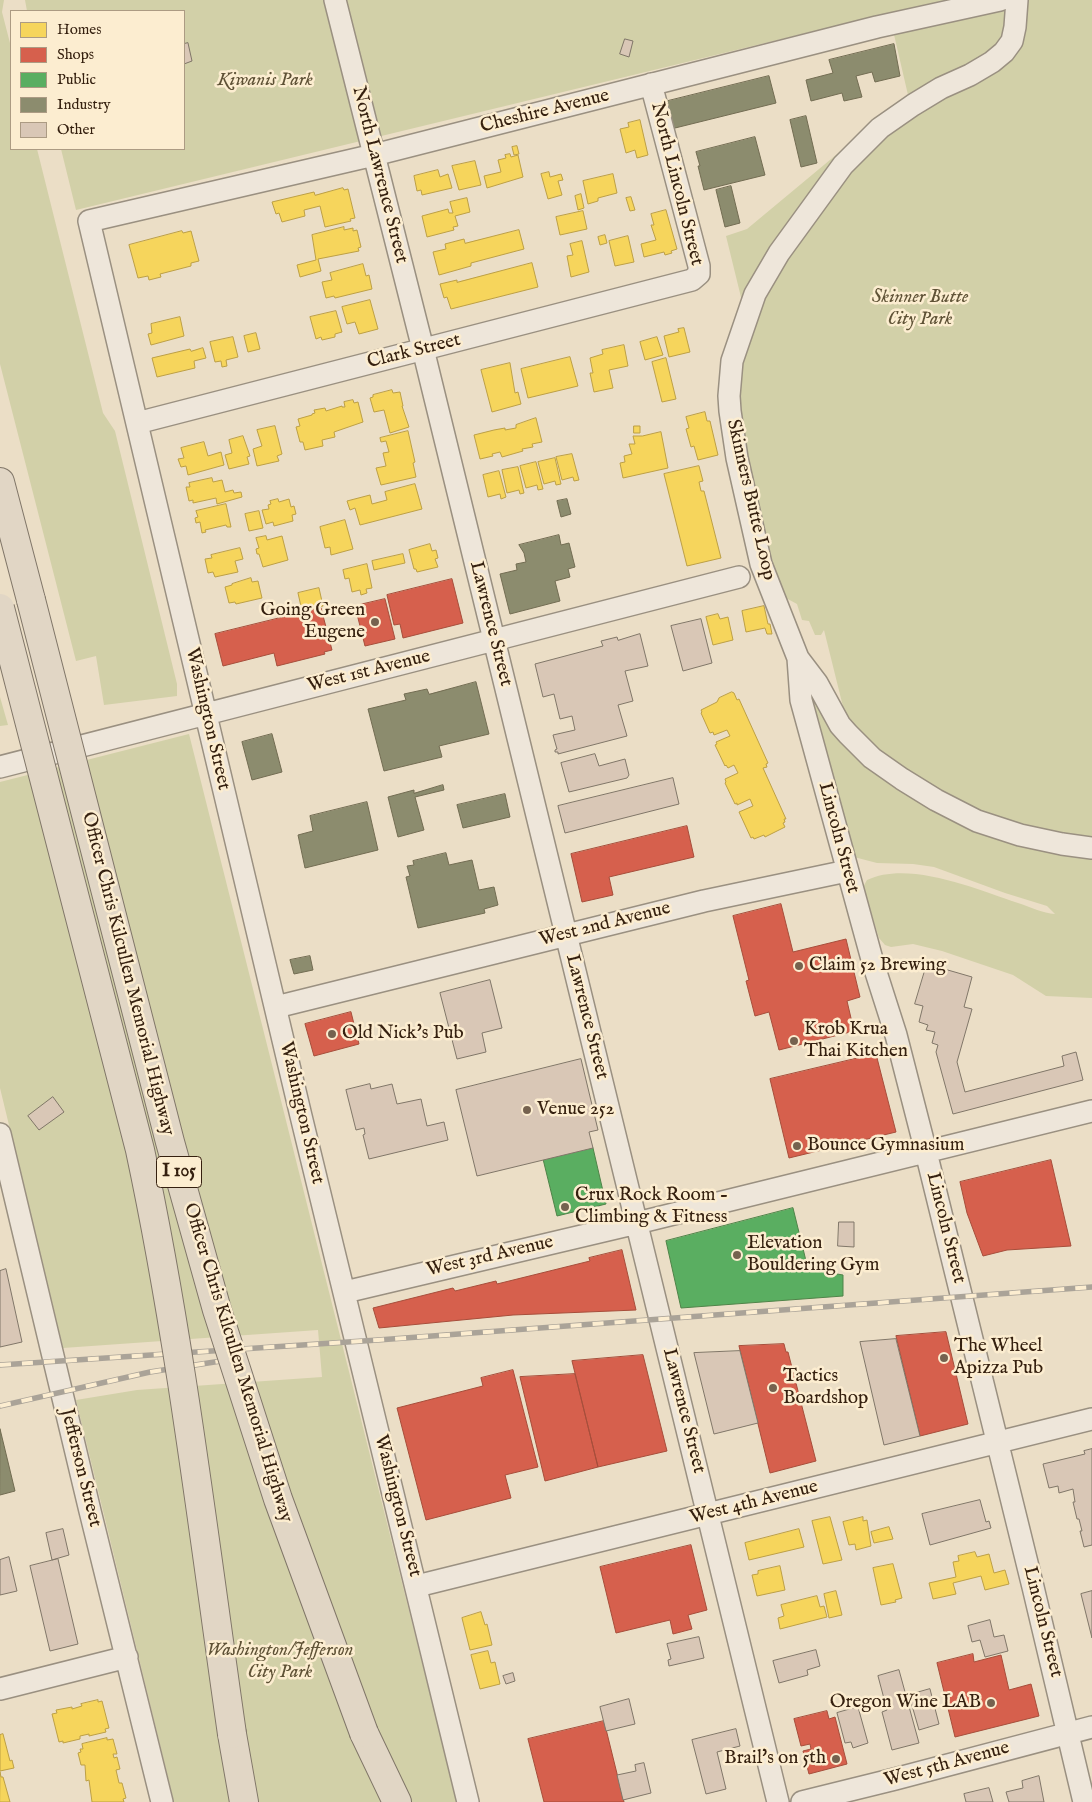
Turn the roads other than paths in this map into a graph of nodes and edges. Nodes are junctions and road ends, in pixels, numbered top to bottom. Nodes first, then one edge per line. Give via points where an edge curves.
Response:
1 (335, 0) edge
2 (1000, 0) edge
3 (1017, 0) edge
4 (651, 84) junction
5 (374, 155) junction
6 (89, 221) joint
7 (692, 280) joint
8 (423, 349) junction
9 (137, 423) junction
10 (0, 482) edge
11 (739, 577) dead end
12 (0, 607) edge
13 (494, 641) junction
14 (798, 658) junction
15 (206, 713) junction
16 (0, 767) edge
17 (1092, 848) edge
18 (847, 871) junction
19 (566, 934) junction
20 (276, 1007) junction
21 (1092, 1111) edge
22 (0, 1134) edge
23 (926, 1152) junction
24 (637, 1222) junction
25 (345, 1292) junction
26 (1092, 1419) edge
27 (997, 1442) junction
28 (708, 1515) junction
29 (417, 1586) junction
30 (127, 1657) junction
31 (0, 1689) edge
32 (1092, 1727) edge
33 (364, 1733) junction
34 (232, 1734) junction
35 (1068, 1734) junction
36 (162, 1802) edge
37 (236, 1802) edge
38 (244, 1802) edge
39 (387, 1802) edge
40 (397, 1802) edge
41 (468, 1802) edge
42 (778, 1802) edge
43 (802, 1802) edge
44 (1084, 1802) edge

1 - 5 street, North Lawrence Street
2 - 4 street, Cheshire Avenue
3 - 14 street, Skinners Butte Loop via 1012,41 1004,52 880,128 843,165 779,252 755,294 732,361 729,396 737,458 761,564
4 - 5 street, Cheshire Avenue
4 - 7 street, North Lincoln Street via 699,266 699,274
5 - 6 street, Cheshire Avenue
5 - 8 street, North Lawrence Street
6 - 9 street, Washington Street
7 - 8 street, Clark Street
8 - 9 street, Clark Street
8 - 13 street, Lawrence Street
9 - 15 street, Washington Street
10 - 33 highway, Officer Chris Kilcullen Memorial Highway / I 105, bridge via 170,1142 217,1310 278,1499
11 - 13 street, West 1st Avenue
12 - 34 highway, Officer Chris Kilcullen Memorial Highway / I 105, bridge via 140,1150 157,1230
13 - 15 street, West 1st Avenue
13 - 19 street, Lawrence Street
14 - 17 street, Skinners Butte Loop via 848,734 872,758 902,779 977,820 1020,835
14 - 18 street, Lincoln Street via 801,700
15 - 16 street, West 1st Avenue
15 - 20 street, Washington Street
18 - 19 street, West 2nd Avenue via 736,893
18 - 23 street, Lincoln Street via 896,1035
19 - 20 street, West 2nd Avenue
19 - 24 street, Lawrence Street
20 - 25 street, Washington Street
21 - 23 street, West 3rd Avenue
22 - 30 street, Jefferson Street
23 - 24 street, West 3rd Avenue
23 - 27 street, Lincoln Street
24 - 25 street, West 3rd Avenue
24 - 28 street, Lawrence Street
25 - 29 street, Washington Street
26 - 27 street, West 4th Avenue
27 - 28 street, West 4th Avenue
27 - 35 street, Lincoln Street
28 - 29 street, West 4th Avenue
28 - 42 street, Lawrence Street
29 - 41 street, Washington Street
30 - 31 street
30 - 36 street, Jefferson Street
32 - 35 street, West 5th Avenue
33 - 39 highway, Officer Chris Kilcullen Memorial Highway / I 105
33 - 40 highway
34 - 37 highway
34 - 38 highway, Officer Chris Kilcullen Memorial Highway / I 105
35 - 43 street, West 5th Avenue
35 - 44 street, Lincoln Street

